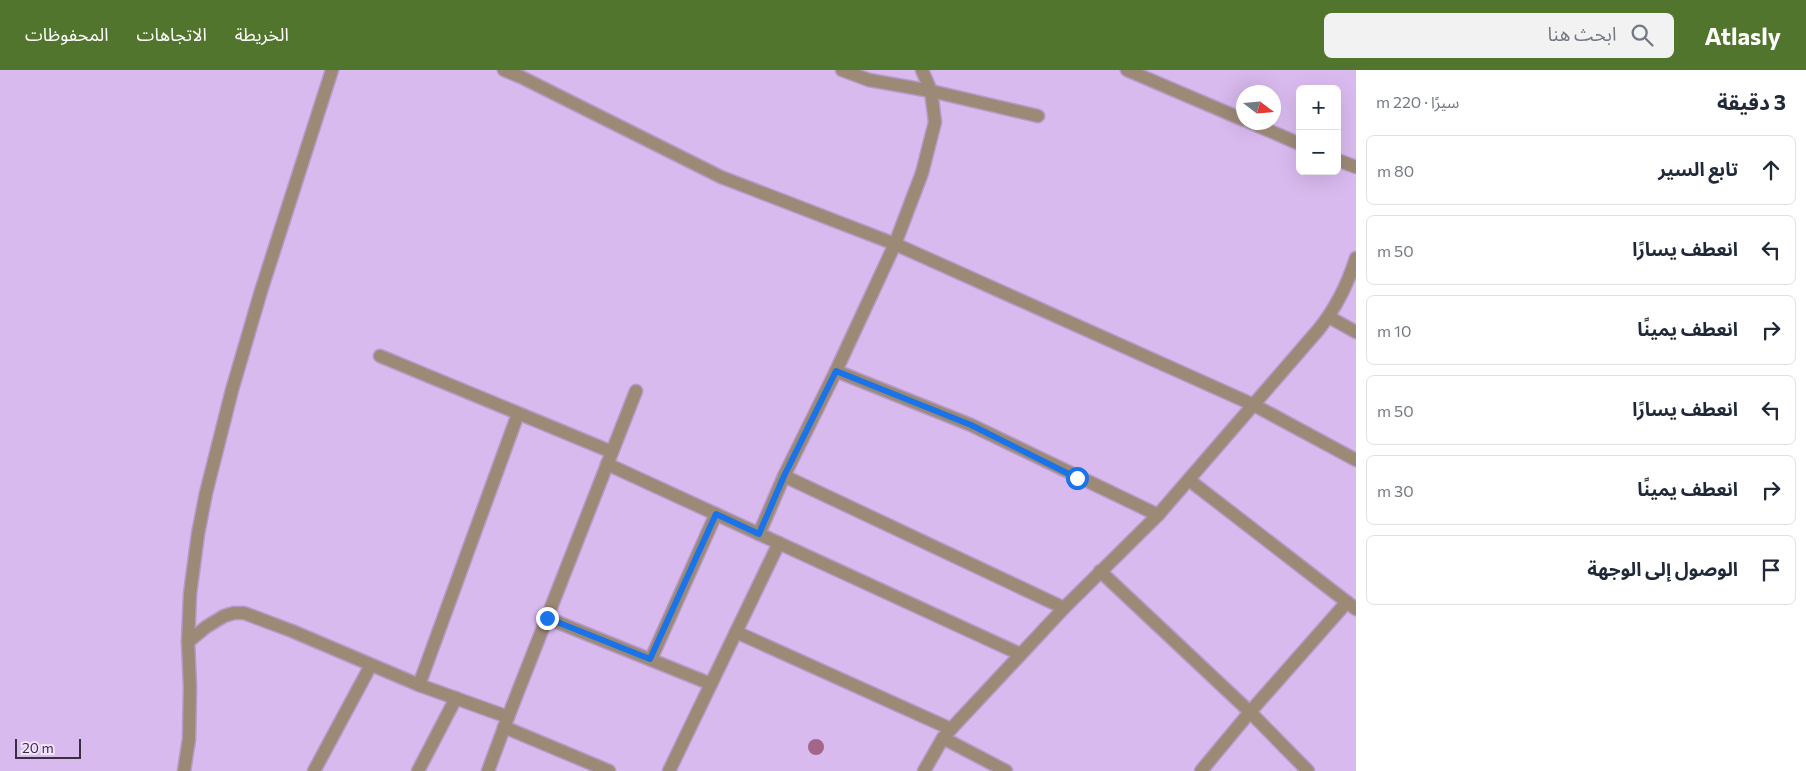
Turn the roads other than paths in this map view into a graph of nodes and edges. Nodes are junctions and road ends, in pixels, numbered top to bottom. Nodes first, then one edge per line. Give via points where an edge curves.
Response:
1 (332, 70) edge
2 (504, 70) edge
3 (842, 70) edge
4 (922, 70) edge
5 (1127, 70) edge
6 (931, 91) junction
7 (1038, 116) dead end
8 (1236, 117) edge
9 (1268, 130) edge
10 (1296, 142) edge
11 (1341, 162) edge
12 (1356, 168) edge
13 (895, 244) junction
14 (1356, 258) edge
15 (1329, 317) junction
16 (1356, 332) edge
17 (380, 356) dead end
18 (836, 371) junction
19 (636, 391) dead end
20 (1254, 405) junction
21 (518, 414) junction
22 (609, 458) junction
23 (1356, 460) edge
24 (784, 476) junction
25 (1189, 480) junction
26 (716, 514) junction
27 (1158, 515) junction
28 (759, 534) junction
29 (779, 543) junction
30 (1100, 571) junction
31 (1351, 605) edge
32 (1064, 608) junction
33 (547, 618) junction
34 (736, 632) junction
35 (188, 642) junction
36 (1020, 654) junction
37 (650, 659) junction
38 (371, 665) junction
39 (711, 684) junction
40 (420, 685) junction
41 (456, 698) junction
42 (1250, 712) junction
43 (506, 722) junction
44 (947, 733) junction
45 (184, 771) edge
46 (314, 771) edge
47 (418, 771) edge
48 (488, 771) edge
49 (609, 771) edge
50 (669, 771) edge
51 (924, 771) edge
52 (1006, 771) edge
53 (1202, 771) edge
54 (1308, 771) edge

1 - 35 street via 232,390 206,493 198,534
2 - 13 street via 721,177
3 - 6 street via 869,80
4 - 6 street
5 - 8 street
6 - 7 street
6 - 13 street via 935,122 922,173
9 - 10 street
11 - 12 street
13 - 18 street
13 - 20 street
14 - 15 street
15 - 16 street
15 - 20 street
17 - 21 street
18 - 24 street
18 - 27 street via 971,425
19 - 22 street
20 - 23 street
20 - 25 street
21 - 22 street
21 - 40 street
22 - 26 street
22 - 33 street
24 - 28 street
24 - 32 street
25 - 27 street
25 - 31 street
26 - 28 street
26 - 37 street
27 - 30 street
28 - 29 street
29 - 34 street
29 - 36 street
30 - 32 street
30 - 42 street
31 - 42 street
32 - 36 street
33 - 37 street
33 - 43 street
34 - 39 street
34 - 44 street
35 - 38 street via 224,616 244,613
35 - 45 street via 189,739
36 - 44 street
37 - 39 street
38 - 40 street
38 - 46 street
39 - 50 street
40 - 41 street
41 - 43 street
41 - 47 street
42 - 53 street
42 - 54 street
43 - 48 street
43 - 49 street
44 - 51 street
44 - 52 street

